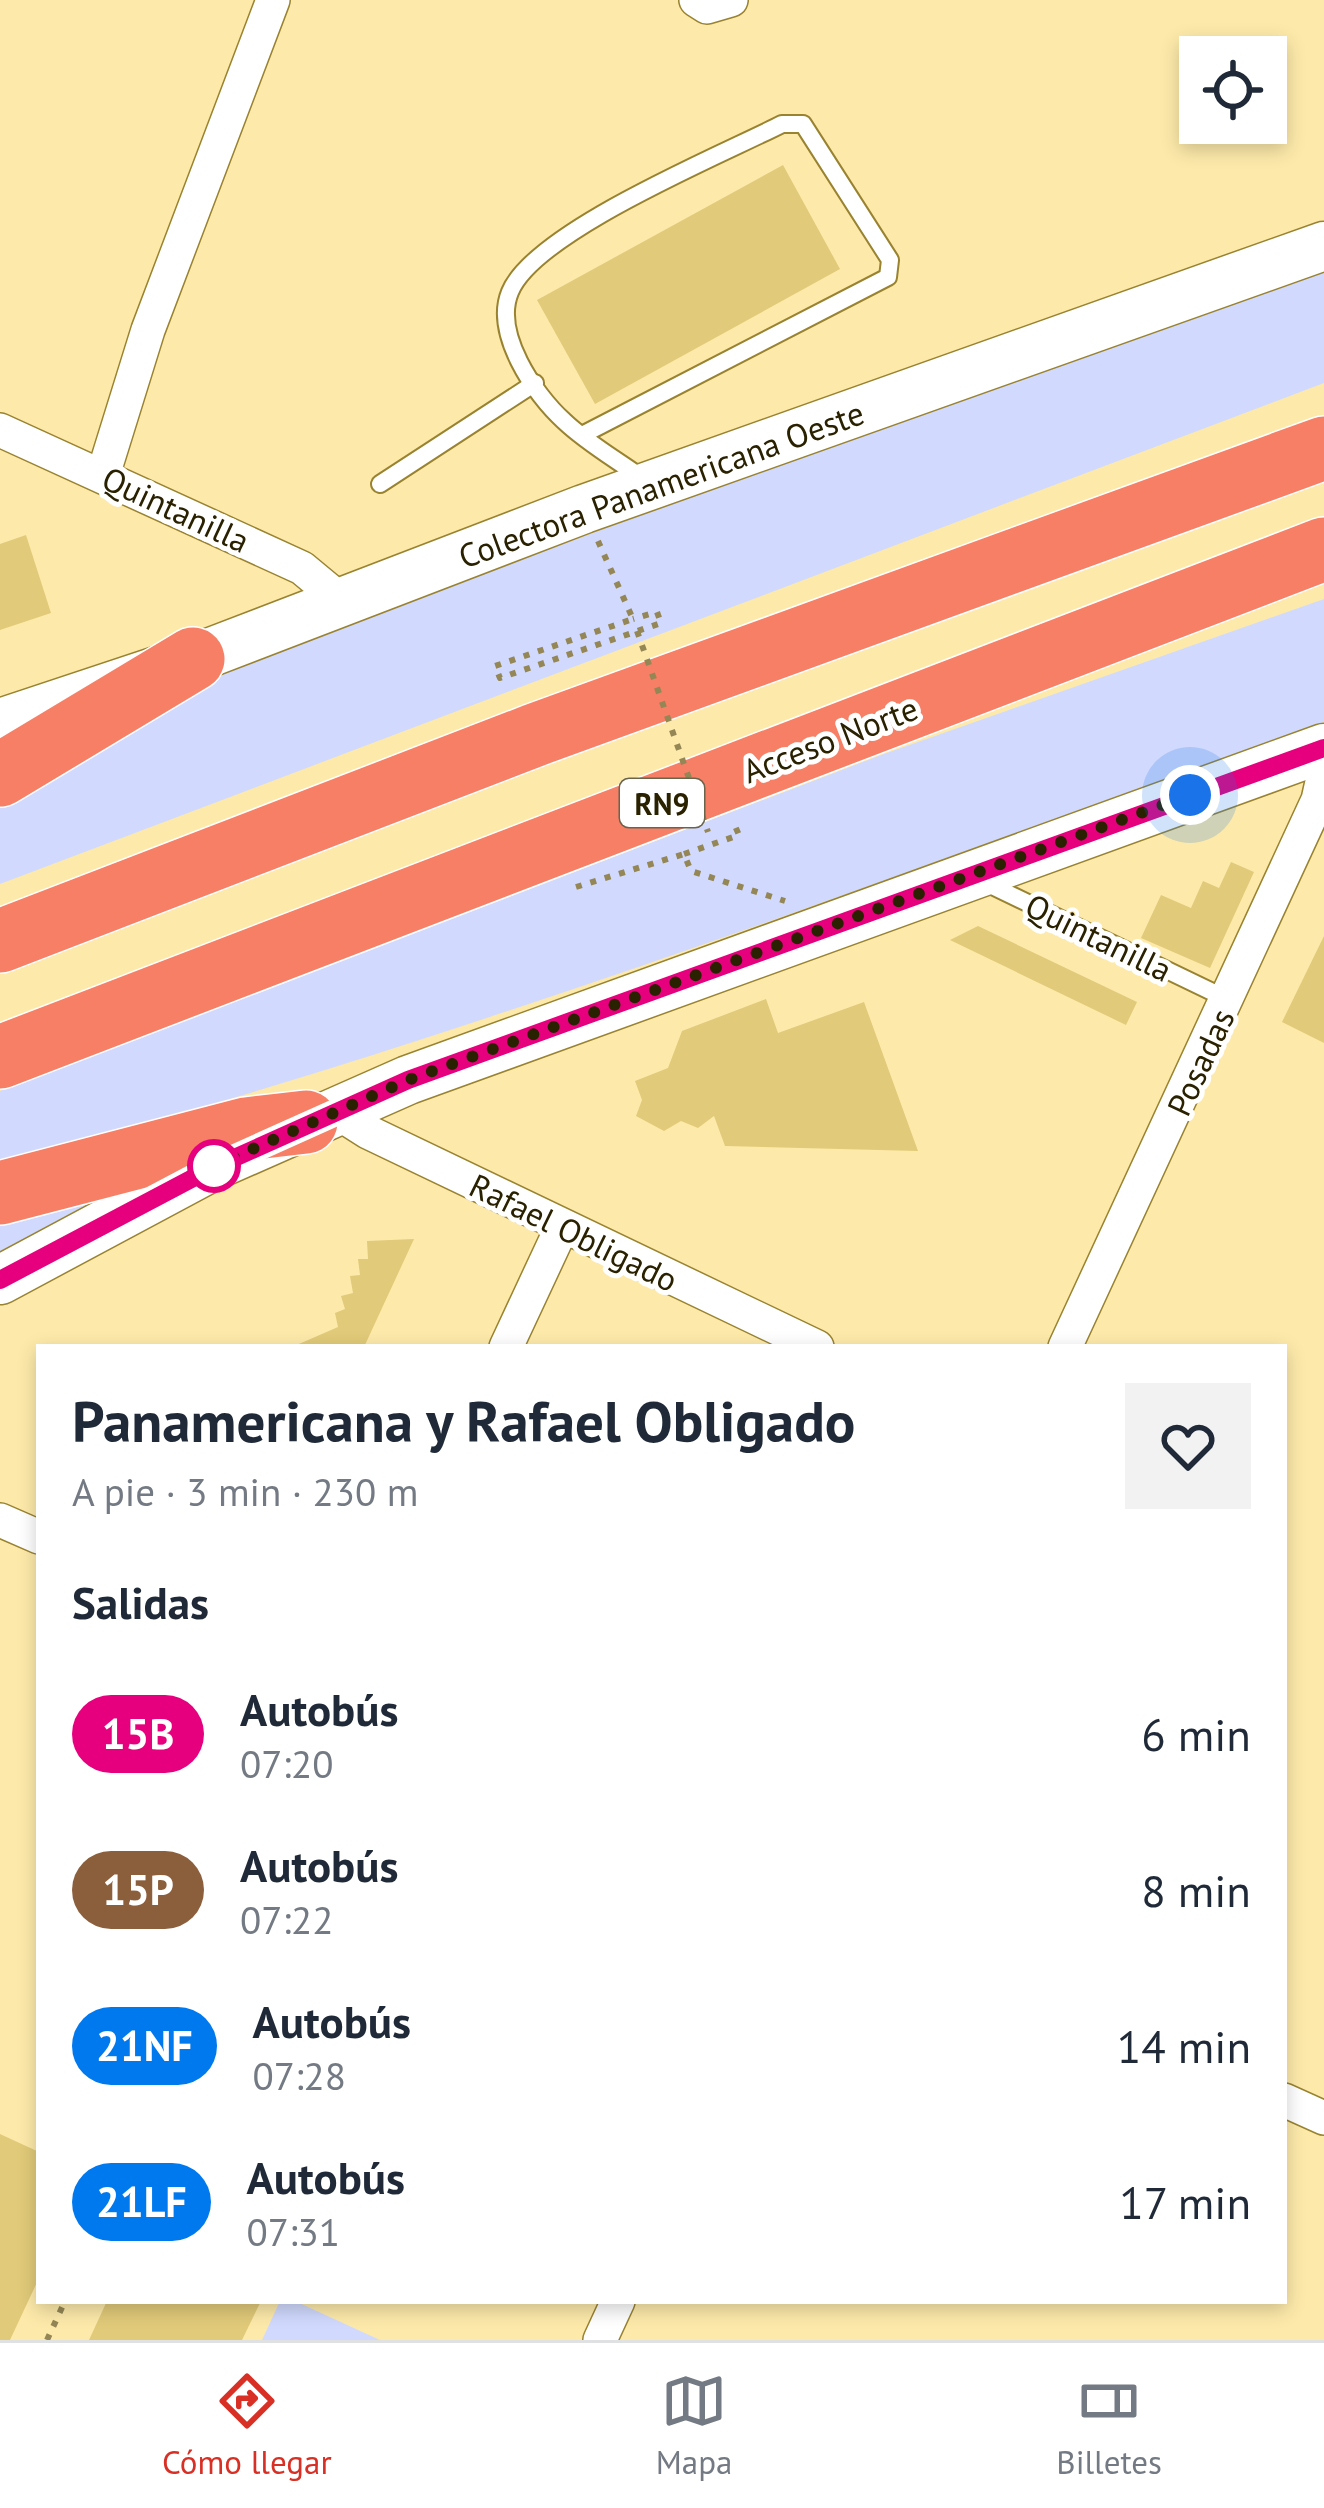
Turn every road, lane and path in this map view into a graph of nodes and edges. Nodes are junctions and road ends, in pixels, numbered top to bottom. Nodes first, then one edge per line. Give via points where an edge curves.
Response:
1 (273, 0) edge
2 (696, 0) edge
3 (730, 0) edge
4 (1324, 246) edge
5 (535, 382) junction
6 (0, 430) edge
7 (582, 435) junction
8 (1324, 448) edge
9 (103, 475) junction
10 (380, 484) dead end
11 (652, 485) junction
12 (584, 509) junction
13 (1324, 549) edge
14 (343, 602) junction
15 (633, 620) junction
16 (637, 631) junction
17 (193, 659) junction
18 (0, 723) edge
19 (1324, 748) edge
20 (1324, 773) edge
21 (0, 775) edge
22 (708, 832) junction
23 (686, 840) dead end
24 (663, 848) dead end
25 (684, 854) junction
26 (968, 874) junction
27 (816, 928) junction
28 (0, 941) edge
29 (1230, 1000) junction
30 (0, 1057) edge
31 (320, 1116) junction
32 (0, 1193) edge
33 (562, 1227) junction
34 (0, 1280) edge
35 (507, 1344) edge
36 (811, 1344) edge
37 (1066, 1344) edge
38 (0, 1520) edge
39 (36, 1536) edge
40 (1287, 2102) edge
41 (1324, 2118) edge
42 (64, 2304) edge
43 (618, 2304) edge
44 (46, 2340) edge
45 (600, 2340) edge

1 - 9 street via 148,330
2 - 3 street via 707,7
4 - 11 street, Colectora Panamericana Oeste
5 - 7 lane
5 - 7 lane via 505,328 512,286 534,260 580,226 782,124 803,124 814,134 890,260 888,277
5 - 10 lane
6 - 9 street, Quintanilla
7 - 11 lane
8 - 28 highway via 535,734
9 - 14 street, Quintanilla via 302,568
11 - 12 street, Colectora Panamericana Oeste
12 - 14 street, Colectora Panamericana Oeste
12 - 15 path
13 - 30 highway, Acceso Norte / RN9
14 - 17 street, Colectora Panamericana Oeste
15 - 16 path via 657,611 661,623
15 - 16 path via 495,666 500,678
16 - 22 path, bridge
17 - 18 street, Colectora Panamericana Oeste
17 - 21 highway
19 - 26 street
20 - 29 street, Posadas
22 - 23 path
22 - 25 path via 735,824 739,836
24 - 25 path via 573,879 576,889
25 - 27 path via 691,871 787,902
26 - 27 street
26 - 29 lane, Quintanilla
27 - 31 street
29 - 37 street, Posadas
31 - 32 highway
31 - 33 street, Rafael Obligado
31 - 34 street
33 - 35 street
33 - 36 street, Rafael Obligado
38 - 39 street
40 - 41 street
42 - 44 path
43 - 45 street

